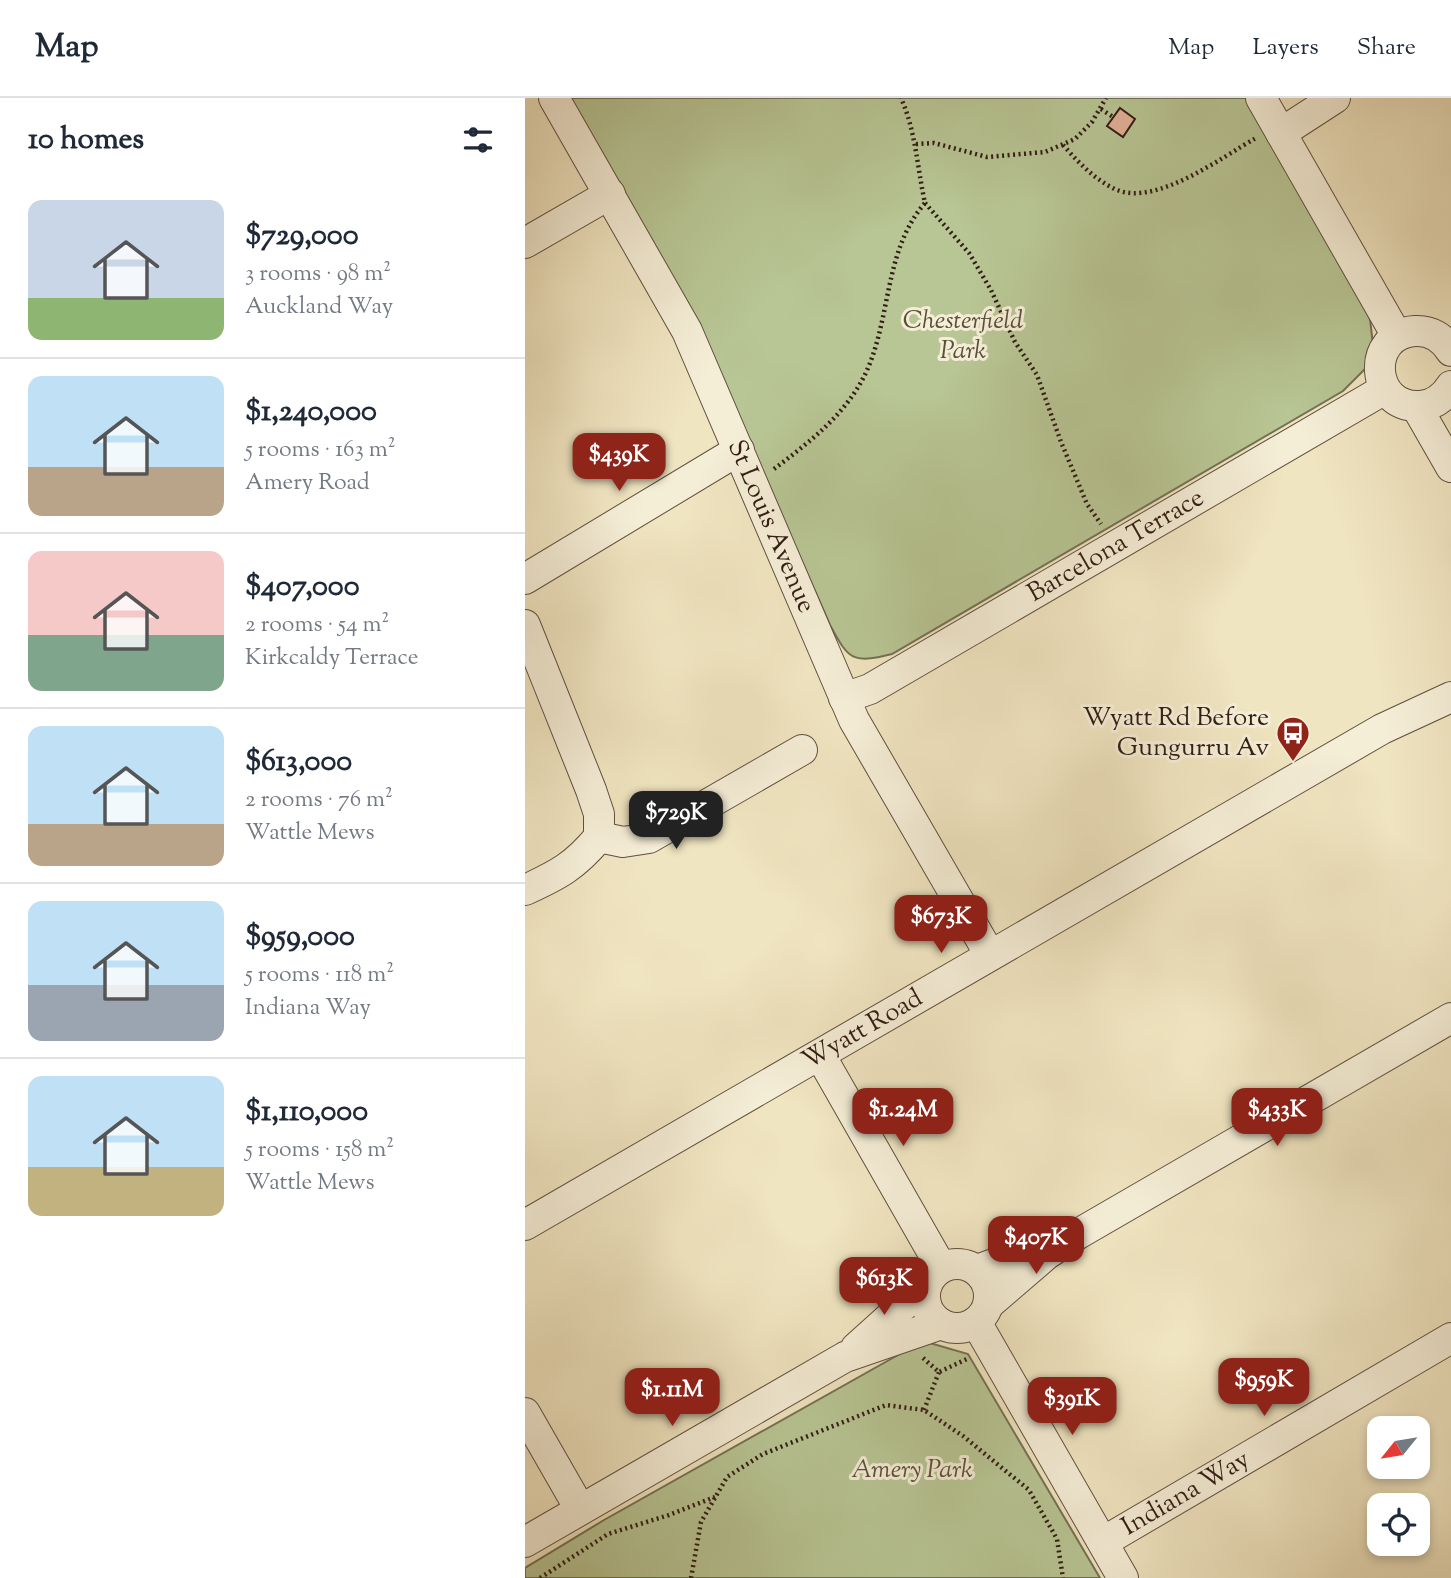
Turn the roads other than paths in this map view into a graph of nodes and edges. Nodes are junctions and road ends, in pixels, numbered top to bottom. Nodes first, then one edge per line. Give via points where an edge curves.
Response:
1 (554, 98) edge
2 (1261, 98) edge
3 (1335, 98) edge
4 (1279, 129) junction
5 (610, 194) junction
6 (525, 243) edge
7 (1397, 336) junction
8 (1451, 349) edge
9 (1451, 388) edge
10 (1385, 389) junction
11 (1416, 406) junction
12 (739, 450) junction
13 (1451, 467) edge
14 (525, 579) edge
15 (525, 625) edge
16 (1451, 680) edge
17 (1451, 697) edge
18 (843, 698) junction
19 (1383, 729) junction
20 (802, 750) dead end
21 (599, 837) junction
22 (525, 890) edge
23 (990, 956) junction
24 (1451, 1017) edge
25 (820, 1055) junction
26 (525, 1225) edge
27 (1078, 1234) junction
28 (977, 1270) junction
29 (934, 1275) junction
30 (982, 1313) junction
31 (941, 1324) junction
32 (1451, 1338) edge
33 (845, 1357) junction
34 (525, 1413) edge
35 (580, 1509) junction
36 (525, 1542) edge
37 (1103, 1542) junction
38 (1123, 1578) edge

1 - 5 street, St Louis Avenue
2 - 4 street
3 - 4 street
4 - 7 street
5 - 6 street
5 - 12 street, St Louis Avenue via 687,331
7 - 8 street via 1420,330 1442,339
7 - 10 street via 1388,344 1379,366
9 - 11 street via 1436,402
10 - 11 street via 1404,404
10 - 18 street, Barcelona Terrace via 870,689
11 - 13 street
12 - 14 street
12 - 18 street, St Louis Avenue
15 - 21 street via 591,790 599,814
16 - 19 street, Wyatt Road
17 - 19 street, Wyatt Road
18 - 23 street, St Louis Avenue
19 - 23 street, Wyatt Road
20 - 21 street via 649,838 623,842
21 - 22 street via 574,864
23 - 25 street, Wyatt Road
24 - 27 street
25 - 26 street, Wyatt Road
25 - 29 street
27 - 28 street
27 - 30 street via 1047,1254
28 - 29 street via 959,1263
28 - 30 street via 988,1285
29 - 31 street via 924,1293 928,1311
29 - 33 street
30 - 31 street via 960,1328
30 - 37 street
31 - 33 street
32 - 37 street, Indiana Way
33 - 35 street
34 - 35 street
35 - 36 street
37 - 38 street

